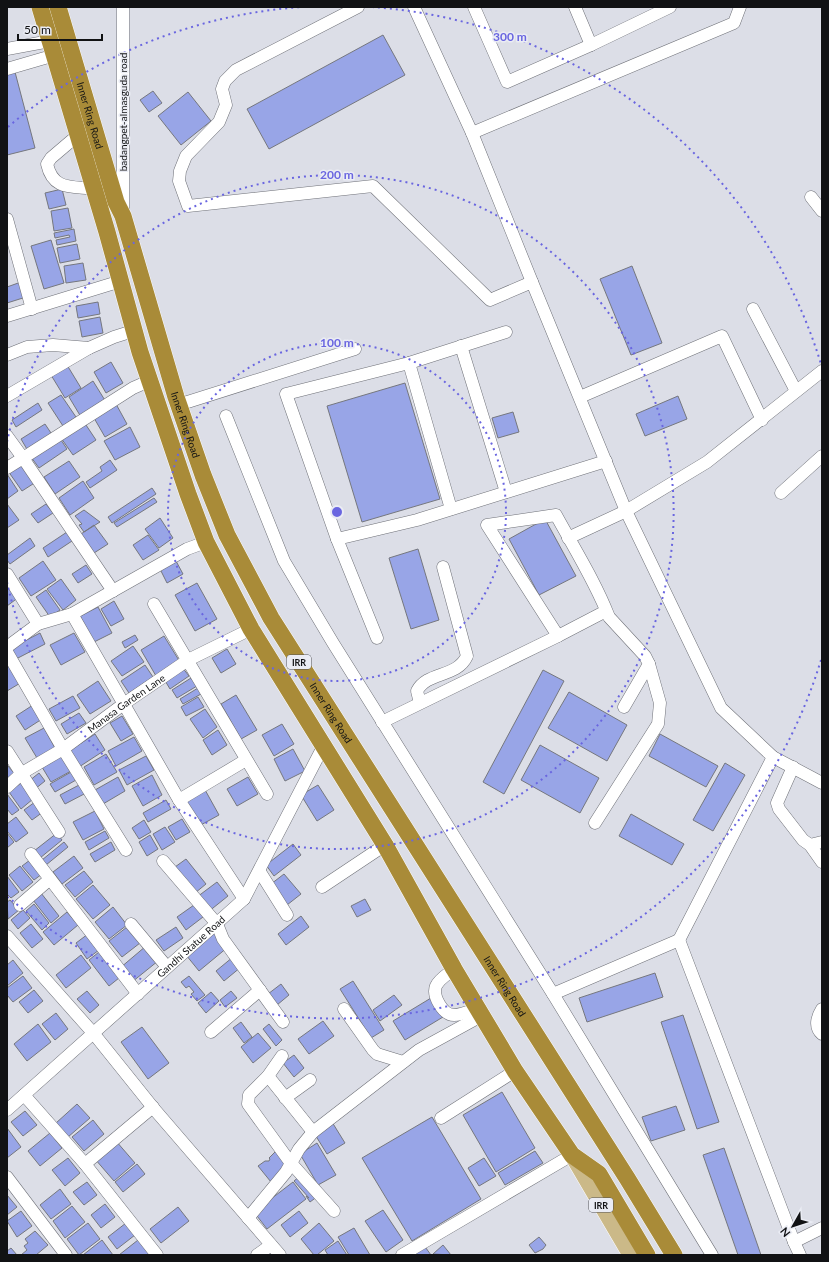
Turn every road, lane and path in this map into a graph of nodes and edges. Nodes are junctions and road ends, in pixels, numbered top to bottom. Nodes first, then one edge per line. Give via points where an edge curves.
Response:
1 (40, 7) edge
2 (58, 7) edge
3 (123, 7) edge
4 (358, 7) edge
5 (414, 7) edge
6 (474, 7) edge
7 (574, 7) edge
8 (670, 7) edge
9 (740, 7) edge
10 (651, 11) edge
11 (591, 45) junction
12 (52, 48) junction
13 (7, 49) edge
14 (7, 69) edge
15 (472, 133) junction
16 (78, 135) junction
17 (95, 189) junction
18 (811, 197) dead end
19 (822, 211) edge
20 (123, 216) junction
21 (7, 218) edge
22 (10, 243) edge
23 (121, 281) junction
24 (532, 282) junction
25 (32, 308) junction
26 (753, 309) dead end
27 (7, 316) edge
28 (133, 331) junction
29 (506, 332) dead end
30 (461, 346) junction
31 (89, 348) junction
32 (355, 349) dead end
33 (7, 355) edge
34 (409, 363) junction
35 (822, 371) edge
36 (149, 381) junction
37 (796, 391) junction
38 (7, 396) edge
39 (580, 396) junction
40 (178, 405) junction
41 (226, 416) dead end
42 (762, 420) junction
43 (7, 436) edge
44 (822, 456) edge
45 (23, 458) junction
46 (606, 461) junction
47 (7, 468) edge
48 (506, 492) junction
49 (781, 493) dead end
50 (451, 509) junction
51 (626, 511) junction
52 (568, 538) junction
53 (337, 539) junction
54 (206, 542) junction
55 (443, 567) dead end
56 (7, 574) edge
57 (113, 591) junction
58 (154, 604) dead end
59 (606, 611) junction
60 (72, 614) junction
61 (38, 624) junction
62 (251, 629) junction
63 (558, 636) junction
64 (377, 638) dead end
65 (7, 647) edge
66 (7, 652) edge
67 (188, 660) junction
68 (649, 664) junction
69 (125, 703) junction
70 (420, 703) junction
71 (624, 708) dead end
72 (382, 722) junction
73 (324, 745) junction
74 (63, 749) junction
75 (7, 751) edge
76 (773, 756) junction
77 (246, 760) junction
78 (793, 767) junction
79 (22, 773) junction
80 (822, 783) edge
81 (7, 787) edge
82 (267, 794) dead end
83 (179, 800) junction
84 (595, 823) dead end
85 (60, 832) dead end
86 (822, 842) edge
87 (385, 845) junction
88 (810, 845) junction
89 (126, 850) dead end
90 (31, 854) dead end
91 (163, 861) dead end
92 (822, 862) edge
93 (260, 872) junction
94 (50, 880) junction
95 (322, 887) dead end
96 (244, 899) junction
97 (20, 904) dead end
98 (286, 915) dead end
99 (131, 924) dead end
100 (217, 924) junction
101 (680, 940) junction
102 (9, 942) edge
103 (168, 967) junction
104 (454, 969) junction
105 (260, 990) junction
106 (138, 994) junction
107 (553, 994) junction
108 (344, 1009) dead end
109 (822, 1009) edge
110 (480, 1012) junction
111 (283, 1022) dead end
112 (211, 1032) dead end
113 (94, 1034) junction
114 (822, 1034) edge
115 (282, 1056) dead end
116 (403, 1062) junction
117 (515, 1071) junction
118 (268, 1076) junction
119 (310, 1080) dead end
120 (24, 1095) junction
121 (285, 1098) junction
122 (8, 1106) edge
123 (153, 1107) junction
124 (441, 1118) dead end
125 (313, 1132) junction
126 (572, 1155) junction
127 (290, 1162) junction
128 (85, 1164) junction
129 (7, 1177) edge
130 (334, 1211) dead end
131 (248, 1218) junction
132 (822, 1228) edge
133 (794, 1242) junction
134 (272, 1245) junction
135 (66, 1255) edge
136 (157, 1255) edge
137 (257, 1255) edge
138 (280, 1255) edge
139 (402, 1255) edge
140 (630, 1255) edge
141 (647, 1255) edge
142 (674, 1255) edge
143 (712, 1255) edge
144 (800, 1255) edge

1 - 12 highway, Inner Ring Road / IRR
2 - 20 highway, Inner Ring Road / IRR via 116,202
3 - 20 street, badangpet-almasguda road
4 - 24 street via 236,70 225,80 222,89 226,105 219,122 186,156 180,172 179,181 188,206 373,186 490,300
5 - 15 street
6 - 11 street via 507,82
7 - 11 street
8 - 10 street
9 - 15 street via 734,23
10 - 11 street
12 - 13 street
12 - 14 street
12 - 16 highway, Inner Ring Road / IRR
15 - 24 street
16 - 17 highway, Inner Ring Road / IRR
16 - 17 street via 51,158 48,164 49,172 56,182 63,185
17 - 23 highway, Inner Ring Road / IRR
18 - 19 street
20 - 40 highway, Inner Ring Road / IRR
21 - 22 street
22 - 25 street
23 - 25 street
23 - 28 highway, Inner Ring Road / IRR
24 - 39 street
25 - 27 street
26 - 37 street
28 - 31 street
28 - 36 highway, Inner Ring Road / IRR
29 - 30 street
30 - 34 street
30 - 48 street
31 - 33 street via 53,345 27,347
31 - 38 street
32 - 40 street
34 - 50 street
34 - 53 street via 286,394
35 - 37 street
36 - 45 street via 133,388
36 - 54 highway, Inner Ring Road / IRR
37 - 42 street
39 - 42 street via 722,336
39 - 46 street
40 - 142 highway, Inner Ring Road / IRR via 227,535 271,618
41 - 72 street via 284,561
42 - 51 street via 707,462
43 - 45 street
44 - 49 street
45 - 47 street
45 - 57 street
46 - 48 street
46 - 51 street
48 - 50 street
50 - 53 street
51 - 52 street
51 - 76 street via 721,708
52 - 59 street
52 - 63 street via 556,515 487,525
53 - 64 street
54 - 57 street via 187,549
54 - 62 highway, Inner Ring Road / IRR
55 - 70 street via 467,656 464,662 450,672 423,683 417,691
56 - 61 street
57 - 60 street
58 - 67 street
59 - 63 street
59 - 68 street
60 - 61 street
60 - 69 street
61 - 65 street
62 - 67 street, Manasa Garden Lane
62 - 73 highway, Inner Ring Road / IRR
63 - 70 street
66 - 74 street
67 - 69 street, Manasa Garden Lane
67 - 77 street
68 - 71 street
68 - 84 street via 660,703 658,724
69 - 74 street, Manasa Garden Lane
69 - 83 street
70 - 72 street
72 - 107 street
73 - 87 highway, Inner Ring Road / IRR
73 - 93 street, Gandhi Statue Road
74 - 79 street, Manasa Garden Lane
74 - 89 street
75 - 79 street
76 - 78 street
76 - 101 street
77 - 82 street
77 - 83 street
78 - 80 street
78 - 88 street via 777,803 803,840
79 - 81 street, Manasa Garden Lane
79 - 85 street
83 - 96 street
86 - 88 street
87 - 95 street
87 - 104 highway, Inner Ring Road / IRR
88 - 92 street
90 - 94 street
91 - 100 street
93 - 96 street, Gandhi Statue Road
93 - 98 street
94 - 97 street
94 - 106 street
96 - 100 street, Gandhi Statue Road
99 - 103 street
100 - 103 street, Gandhi Statue Road
100 - 105 street via 223,939
101 - 107 street
101 - 133 street
102 - 113 street
103 - 106 street, Gandhi Statue Road
104 - 110 highway, Inner Ring Road / IRR
104 - 110 street via 436,986 435,992 442,1008 453,1015
105 - 111 street
105 - 112 street
106 - 113 street, Gandhi Statue Road
107 - 143 street
108 - 116 street via 377,1054
109 - 114 street via 817,1027
110 - 116 street
110 - 117 highway, Inner Ring Road / IRR
113 - 120 street, Gandhi Statue Road
113 - 123 street
115 - 118 street
116 - 125 street
117 - 124 street
117 - 126 highway, Inner Ring Road / IRR
118 - 121 street
118 - 127 street via 249,1095 248,1104
119 - 121 street
120 - 122 street, Gandhi Statue Road
120 - 128 street
121 - 125 street
123 - 128 street
123 - 131 street
125 - 127 street
126 - 139 street
126 - 140 main road, Inner Ring Road / IRR
126 - 141 highway via 599,1174
127 - 130 street
127 - 131 street via 286,1172
128 - 136 street
129 - 135 street
131 - 134 street
132 - 133 street
133 - 144 street
134 - 137 street
134 - 138 street

